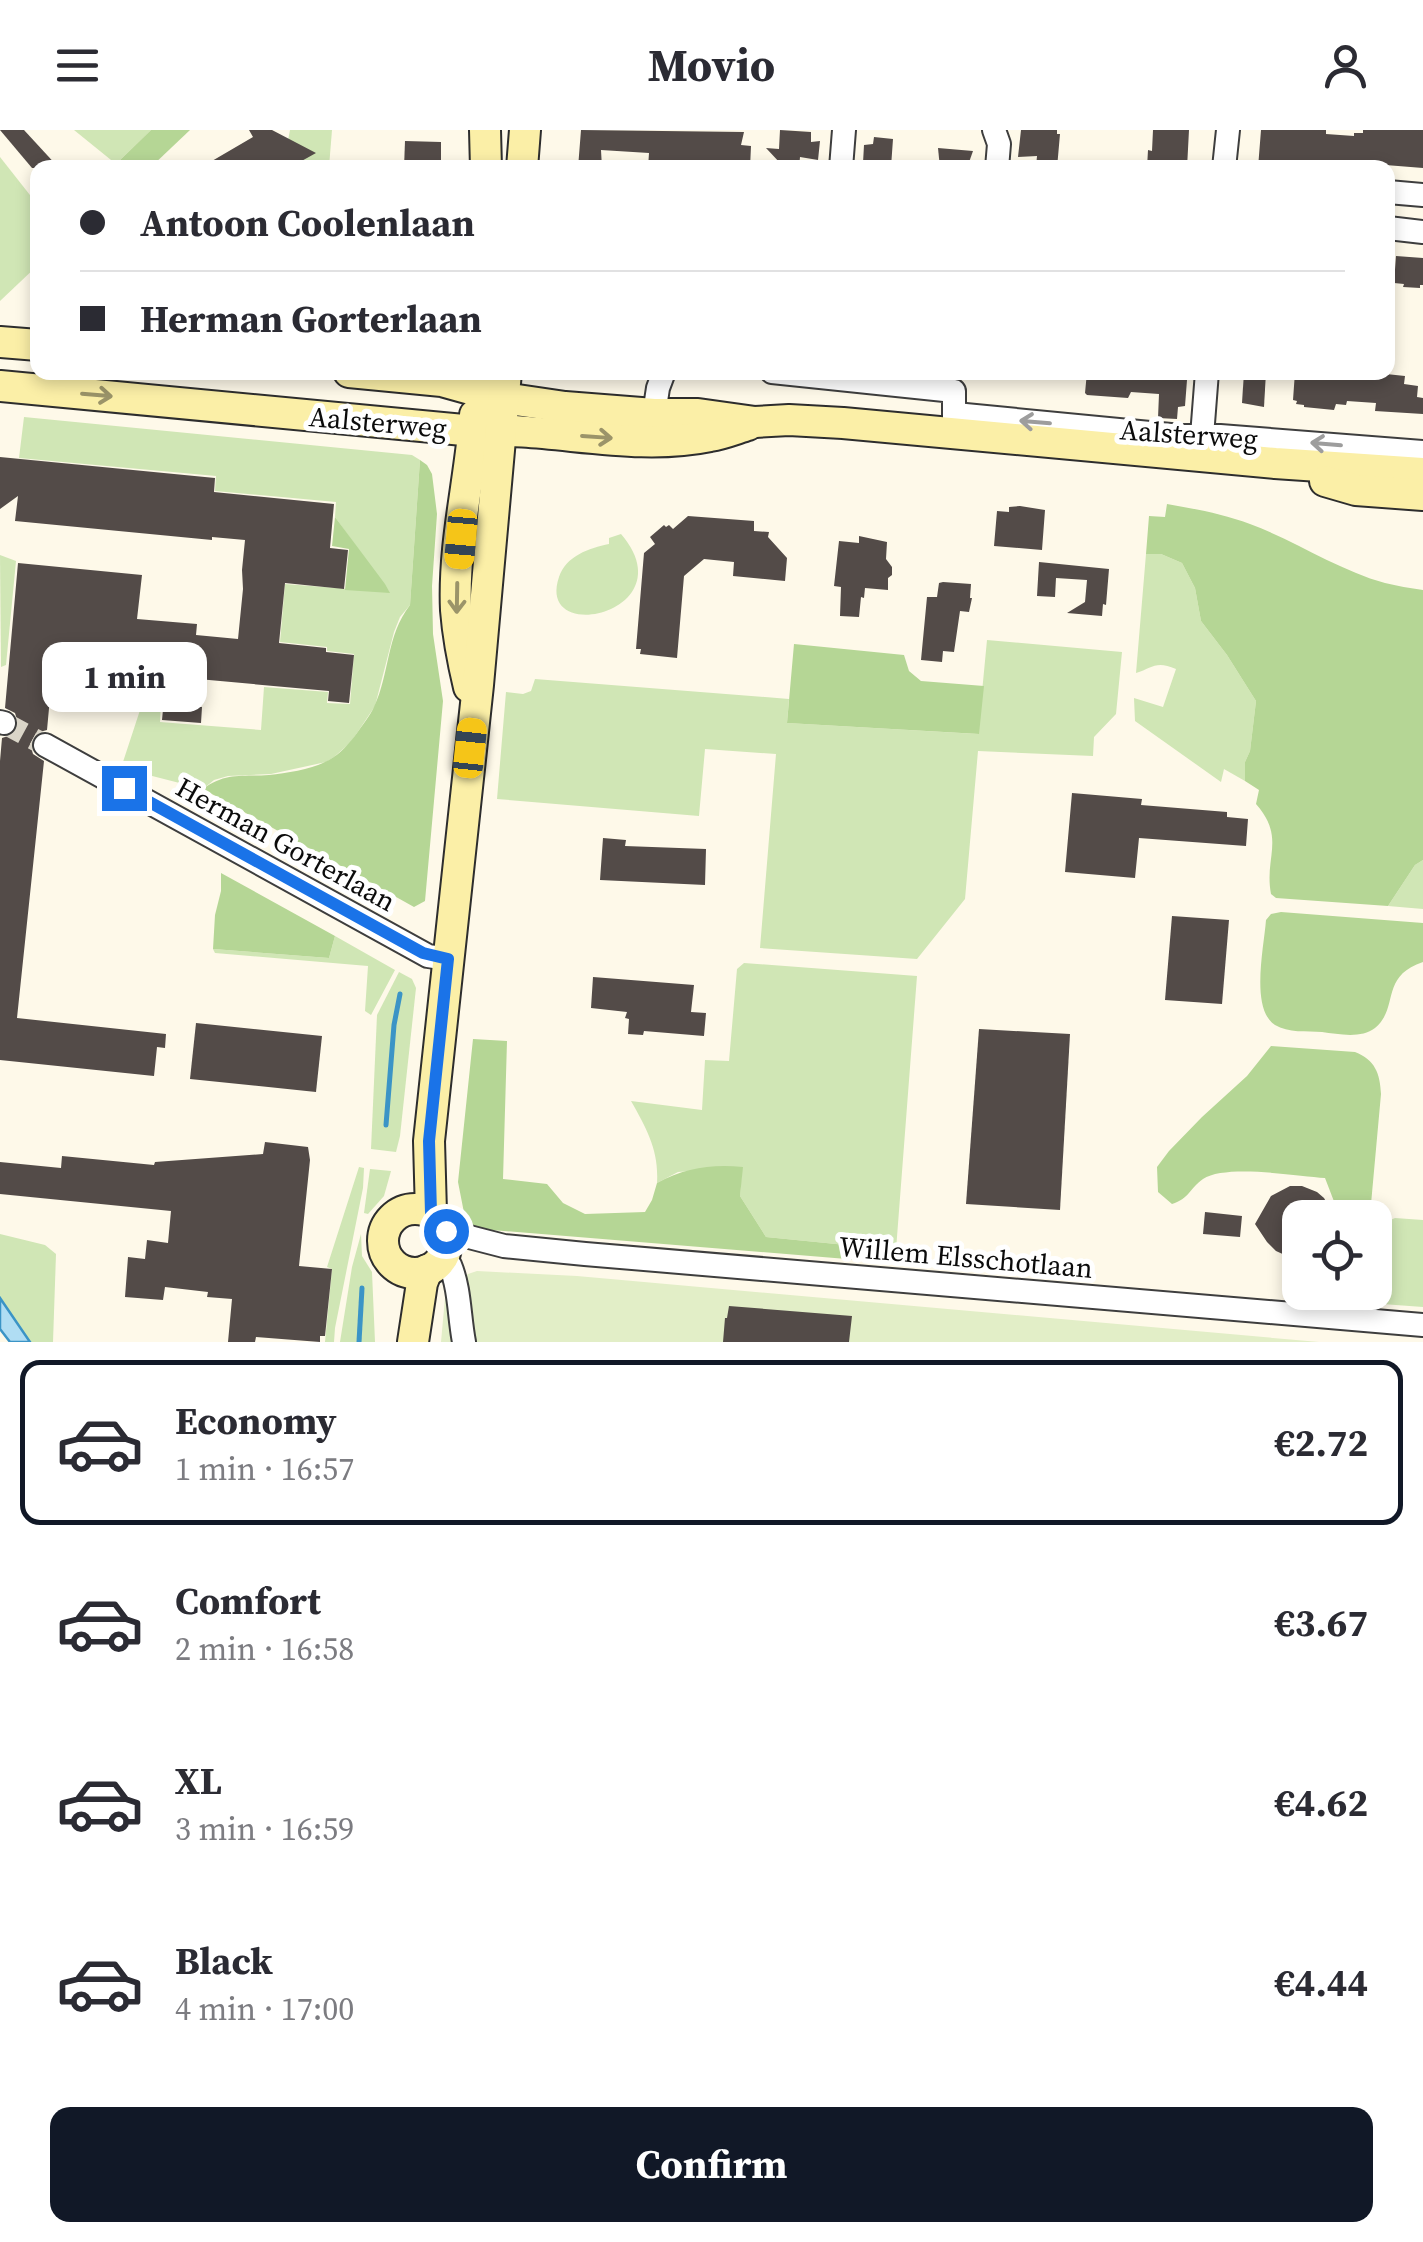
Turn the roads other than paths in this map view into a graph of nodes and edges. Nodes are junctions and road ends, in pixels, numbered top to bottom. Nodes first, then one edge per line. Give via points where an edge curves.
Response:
1 (485, 130) edge
2 (526, 130) edge
3 (844, 130) edge
4 (994, 130) edge
5 (1228, 130) edge
6 (486, 160) edge
7 (523, 160) edge
8 (842, 160) edge
9 (997, 160) edge
10 (1225, 160) edge
11 (1395, 193) edge
12 (1423, 195) edge
13 (1395, 229) edge
14 (1423, 232) edge
15 (0, 342) edge
16 (30, 344) edge
17 (432, 380) edge
18 (661, 380) edge
19 (849, 380) edge
20 (1207, 380) edge
21 (491, 384) edge
22 (0, 386) edge
23 (654, 414) junction
24 (755, 422) junction
25 (954, 424) junction
26 (487, 431) junction
27 (1202, 436) junction
28 (1423, 452) edge
29 (1275, 463) junction
30 (1423, 473) edge
31 (1423, 495) edge
32 (45, 745) tunnel mouth
33 (448, 959) junction
34 (430, 1244) junction
35 (1423, 1325) edge
36 (410, 1342) edge
37 (464, 1342) edge

1 - 6 main road
2 - 7 main road
3 - 8 street
4 - 9 street
5 - 10 street
11 - 12 street
13 - 14 street
15 - 16 main road
17 - 21 main road, Aalsterweg
18 - 23 street
19 - 25 street via 954,391
20 - 27 street
21 - 23 main road, Aalsterweg via 537,404
21 - 26 main road
22 -> 26 main road, Aalsterweg
23 - 24 main road, Aalsterweg
24 - 25 main road, Aalsterweg
26 -> 24 main road, Aalsterweg via 668,440 709,437
27 -> 25 street, Aalsterweg
25 - 29 main road, Aalsterweg
26 - 33 main road via 482,647
28 -> 27 street, Aalsterweg
29 - 30 main road, Aalsterweg
29 - 31 main road, Aalsterweg via 1356,490
32 - 33 street, Herman Gorterlaan via 423,953
33 - 34 main road via 429,1141
34 - 35 street, Willem Elsschotlaan
34 - 36 main road
34 - 37 street via 457,1283

